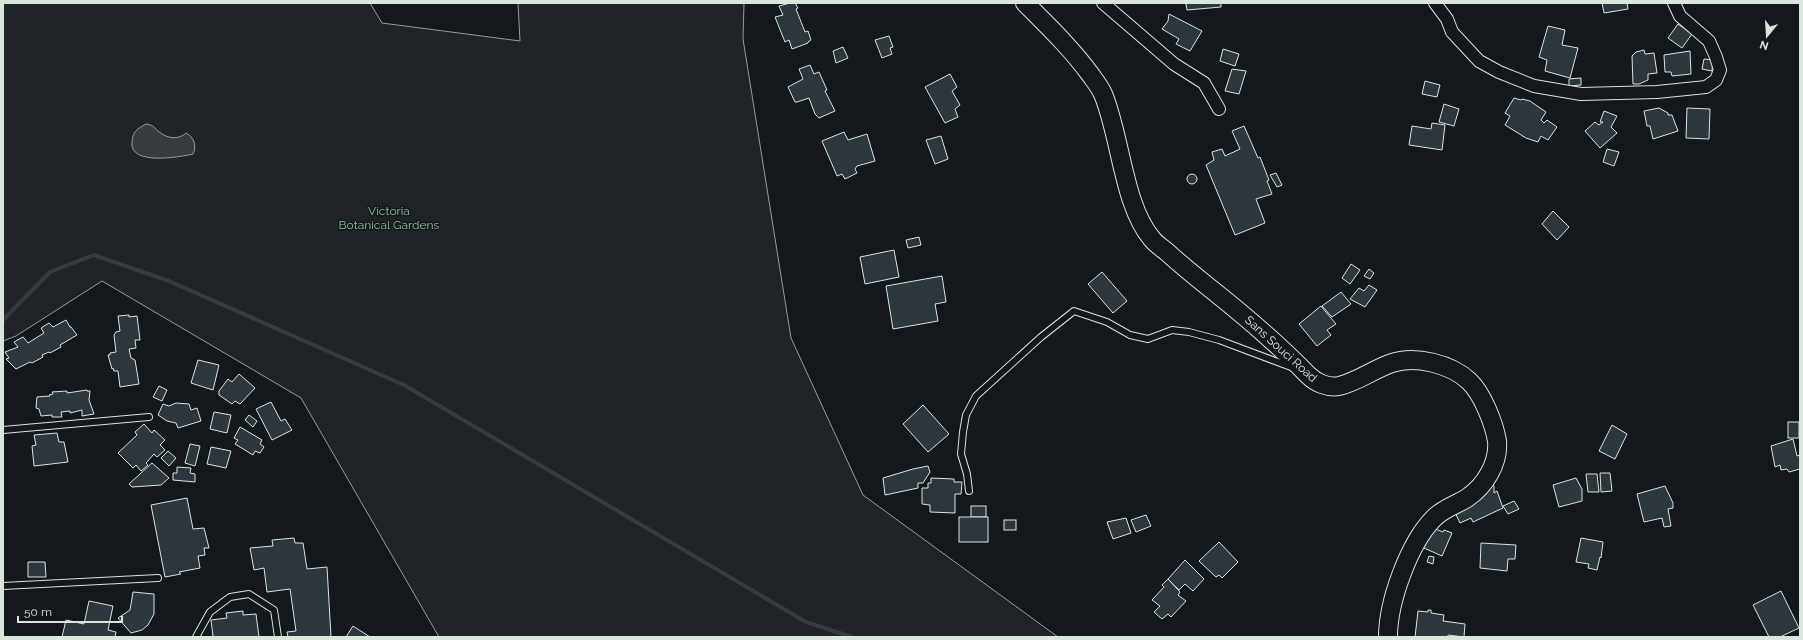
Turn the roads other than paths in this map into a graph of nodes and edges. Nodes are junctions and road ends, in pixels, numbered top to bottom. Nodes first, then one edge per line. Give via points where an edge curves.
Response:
1 (1025, 3) edge
2 (1103, 3) edge
3 (1434, 3) edge
4 (1674, 3) edge
5 (1219, 110) dead end
6 (1304, 371) junction
7 (149, 417) dead end
8 (3, 430) edge
9 (969, 491) dead end
10 (158, 578) dead end
11 (3, 586) edge
12 (196, 637) edge
13 (278, 637) edge
14 (1388, 637) edge

1 - 6 main road, Sans Souci Road via 1082,63 1102,90 1110,111 1135,210 1152,239 1256,325
2 - 5 street via 1174,64 1204,83
3 - 4 street via 1447,19 1452,32 1479,61 1534,86 1581,94 1657,92 1706,87 1716,80 1720,70 1709,41 1680,16
6 - 9 lane via 1220,340 1189,332 1172,330 1148,339 1130,335 1107,322 1074,311 976,396 966,415 962,440 961,454
6 - 14 main road, Sans Souci Road via 1318,383 1340,386 1393,363 1409,359 1432,362 1469,380 1480,395 1494,427 1496,456 1487,477 1478,490 1443,510 1418,539 1390,610
7 - 8 lane
10 - 11 lane
12 - 13 lane via 210,612 230,597 249,594 274,610

